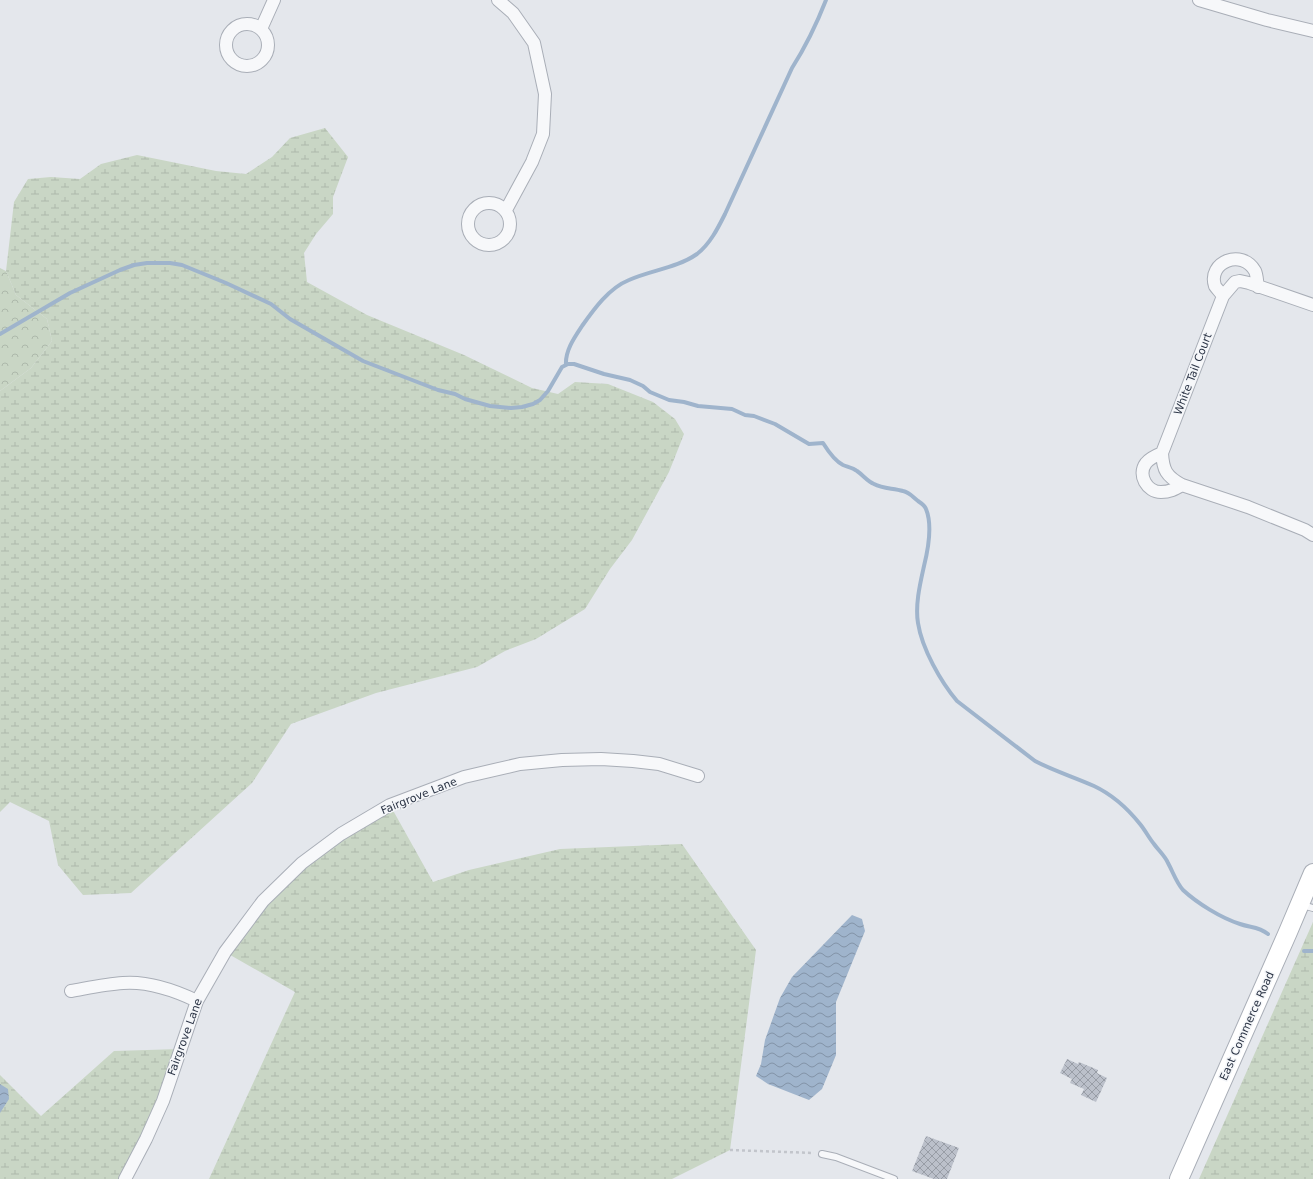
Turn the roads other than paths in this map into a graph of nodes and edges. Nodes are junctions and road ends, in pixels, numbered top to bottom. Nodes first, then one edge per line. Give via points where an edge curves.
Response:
1 (274, 0) edge
2 (498, 0) edge
3 (1199, 0) edge
4 (261, 29) dead end
5 (1313, 31) edge
6 (506, 210) dead end
7 (1258, 287) junction
8 (1223, 296) junction
9 (1313, 305) edge
10 (1162, 453) junction
11 (1182, 484) junction
12 (1310, 532) edge
13 (698, 776) dead end
14 (1313, 873) edge
15 (1306, 906) edge
16 (71, 991) dead end
17 (197, 1001) junction
18 (822, 1154) road end
19 (125, 1179) edge
20 (894, 1179) edge
21 (1179, 1179) edge

1 - 4 street
2 - 6 street via 513,13 534,43 545,94 543,134 532,162
3 - 5 street
7 - 8 street, White Tail Court via 1240,281 1235,282
7 - 8 street via 1256,272 1247,263 1238,258 1227,260 1219,266 1214,276 1216,287
7 - 9 street, White Tail Court
8 - 10 street, White Tail Court
10 - 11 street via 1162,465 1167,473 1172,480
10 - 11 street via 1146,462 1142,471 1144,481 1152,490 1160,492 1172,490
11 - 12 street
13 - 17 street, Fairgrove Lane via 659,764 633,760 562,760 520,764 464,777 390,805 341,834 302,863 263,901 225,952
14 - 15 main road, East Commerce Road
15 - 21 main road, East Commerce Road
16 - 17 street via 131,983 157,986
17 - 19 street, Fairgrove Lane via 163,1101
18 - 20 lane

